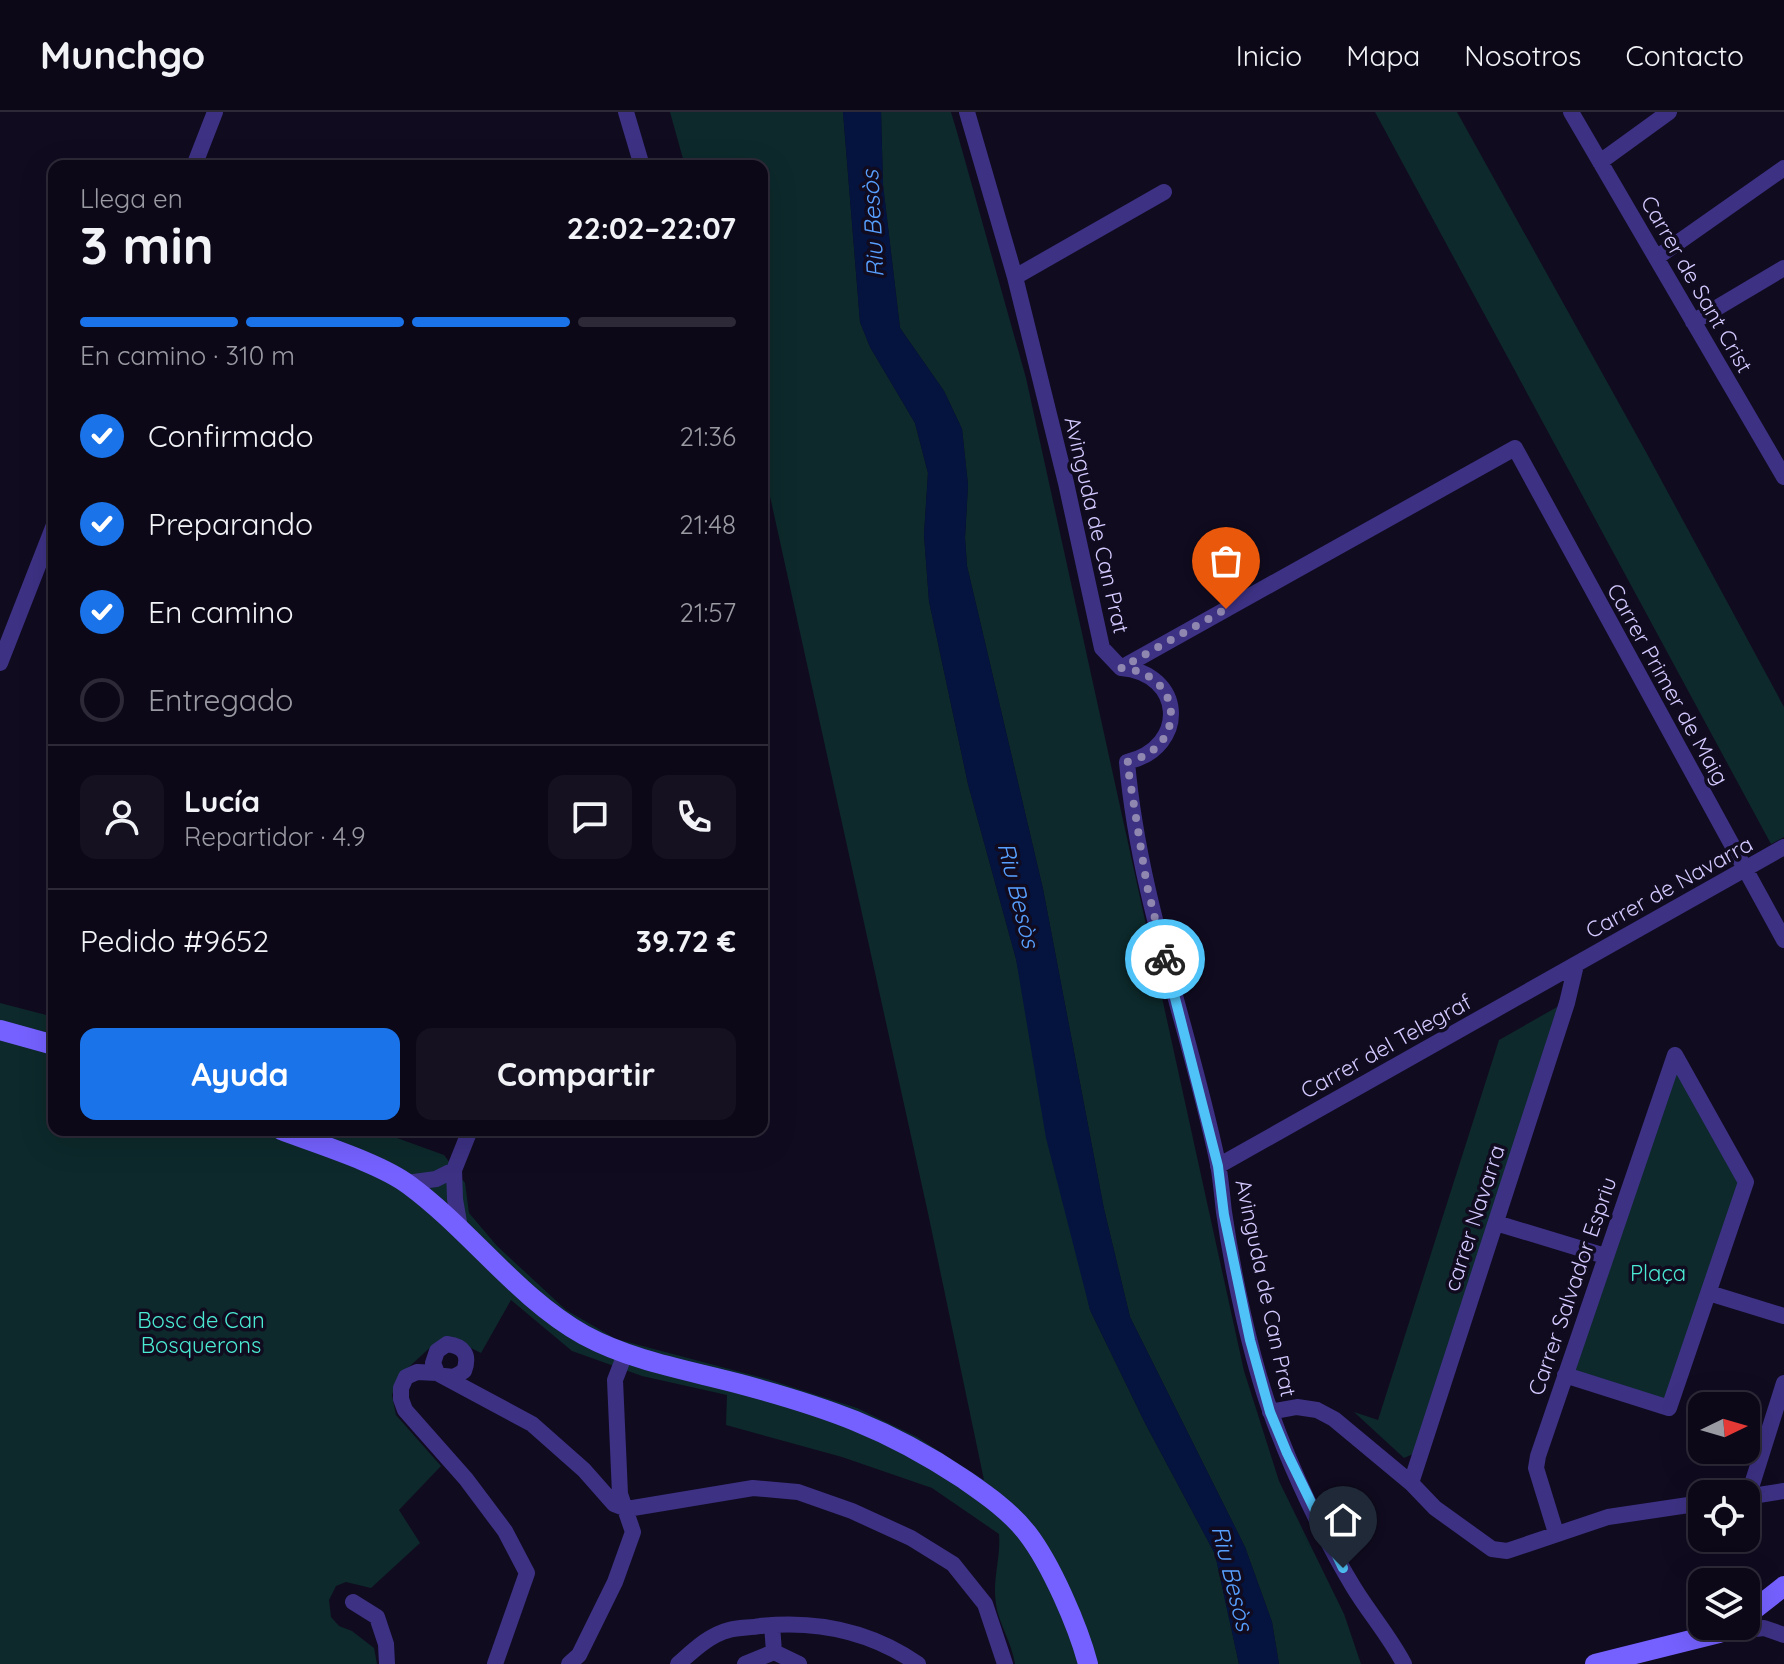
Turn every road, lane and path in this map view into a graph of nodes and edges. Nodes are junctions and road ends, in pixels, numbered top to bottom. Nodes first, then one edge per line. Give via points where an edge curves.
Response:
1 (215, 112) edge
2 (626, 112) edge
3 (967, 112) edge
4 (1571, 112) edge
5 (1669, 112) edge
6 (196, 160) edge
7 (640, 160) edge
8 (1600, 162) junction
9 (1784, 168) edge
10 (1164, 192) dead end
11 (1656, 258) junction
12 (1784, 268) edge
13 (1015, 277) junction
14 (1693, 322) junction
15 (1784, 477) edge
16 (48, 540) edge
17 (0, 663) edge
18 (1121, 668) junction
19 (1784, 847) edge
20 (1745, 870) junction
21 (1784, 940) edge
22 (1576, 965) junction
23 (0, 1030) edge
24 (48, 1043) edge
25 (295, 1136) edge
26 (468, 1136) edge
27 (1218, 1166) junction
28 (454, 1170) junction
29 (407, 1183) junction
30 (1496, 1223) junction
31 (460, 1228) junction
32 (1605, 1256) junction
33 (1709, 1293) junction
34 (1784, 1316) edge
35 (625, 1354) junction
36 (1565, 1375) junction
37 (1784, 1383) edge
38 (1270, 1412) junction
39 (1753, 1480) edge
40 (1411, 1483) junction
41 (1784, 1491) edge
42 (1760, 1495) edge
43 (1688, 1505) edge
44 (627, 1509) junction
45 (1556, 1533) junction
46 (1784, 1586) edge
47 (353, 1602) dead end
48 (1760, 1606) edge
49 (1760, 1621) edge
50 (772, 1625) junction
51 (1760, 1628) edge
52 (1764, 1628) junction
53 (1784, 1635) edge
54 (1688, 1640) edge
55 (774, 1652) junction
56 (387, 1664) edge
57 (495, 1664) edge
58 (569, 1664) edge
59 (678, 1664) edge
60 (745, 1664) edge
61 (799, 1664) edge
62 (918, 1664) edge
63 (1005, 1664) edge
64 (1088, 1664) edge
65 (1404, 1664) edge
66 (1595, 1664) edge

1 - 6 street
2 - 7 street
3 - 13 street, Avinguda de Can Prat
4 - 8 street, Carrer de Sant Crist
5 - 8 street
8 - 11 street, Carrer de Sant Crist
9 - 11 street
10 - 13 street
11 - 14 street, Carrer de Sant Crist
12 - 14 street
13 - 18 street, Avinguda de Can Prat via 1102,648
14 - 15 street, Carrer de Sant Crist
16 - 17 street
18 - 20 street, Carrer Primer de Maig via 1515,448
18 - 27 street, Avinguda de Can Prat via 1152,676 1162,686 1172,713 1165,740 1155,751 1127,762 1129,784 1149,896
19 - 20 street, Carrer de Navarra
20 - 21 street, Carrer Primer de Maig
20 - 22 street, Carrer de Navarra
22 - 27 street, Carrer del Telegraf
22 - 30 street, carrer Navarra
23 - 24 street
25 - 29 street
26 - 28 street
27 - 38 street, Avinguda de Can Prat via 1250,1340
28 - 29 street
28 - 31 street
29 - 31 street
30 - 32 street
30 - 40 street, carrer Navarra
31 - 35 street via 549,1312
32 - 33 street, Carrer Salvador Espriu via 1675,1055 1746,1182
32 - 36 street, Carrer Salvador Espriu
33 - 34 street
33 - 36 street via 1669,1408
35 - 44 street via 615,1380 620,1494
35 - 64 street via 844,1415 908,1445 980,1491 1015,1520 1038,1549
36 - 45 street, Carrer Salvador Espriu via 1536,1468
37 - 39 street
38 - 40 street via 1317,1410
38 - 65 street, Avinguda de Can Prat via 1347,1576
40 - 45 street via 1435,1508 1492,1549 1507,1551
41 - 42 street
43 - 45 street via 1608,1517
44 - 57 street via 614,1504 532,1424 440,1374 417,1372 406,1377 401,1388 405,1410 505,1531 527,1573
44 - 58 street via 633,1532 615,1582 579,1655
44 - 63 street via 753,1488 798,1492 852,1511 953,1564 985,1604
46 - 48 street
47 - 56 street via 377,1617
49 - 52 street
50 - 55 street
50 - 59 street via 728,1630
50 - 62 street via 858,1633
51 - 52 street
52 - 53 street
54 - 66 street
55 - 60 street
55 - 61 street

